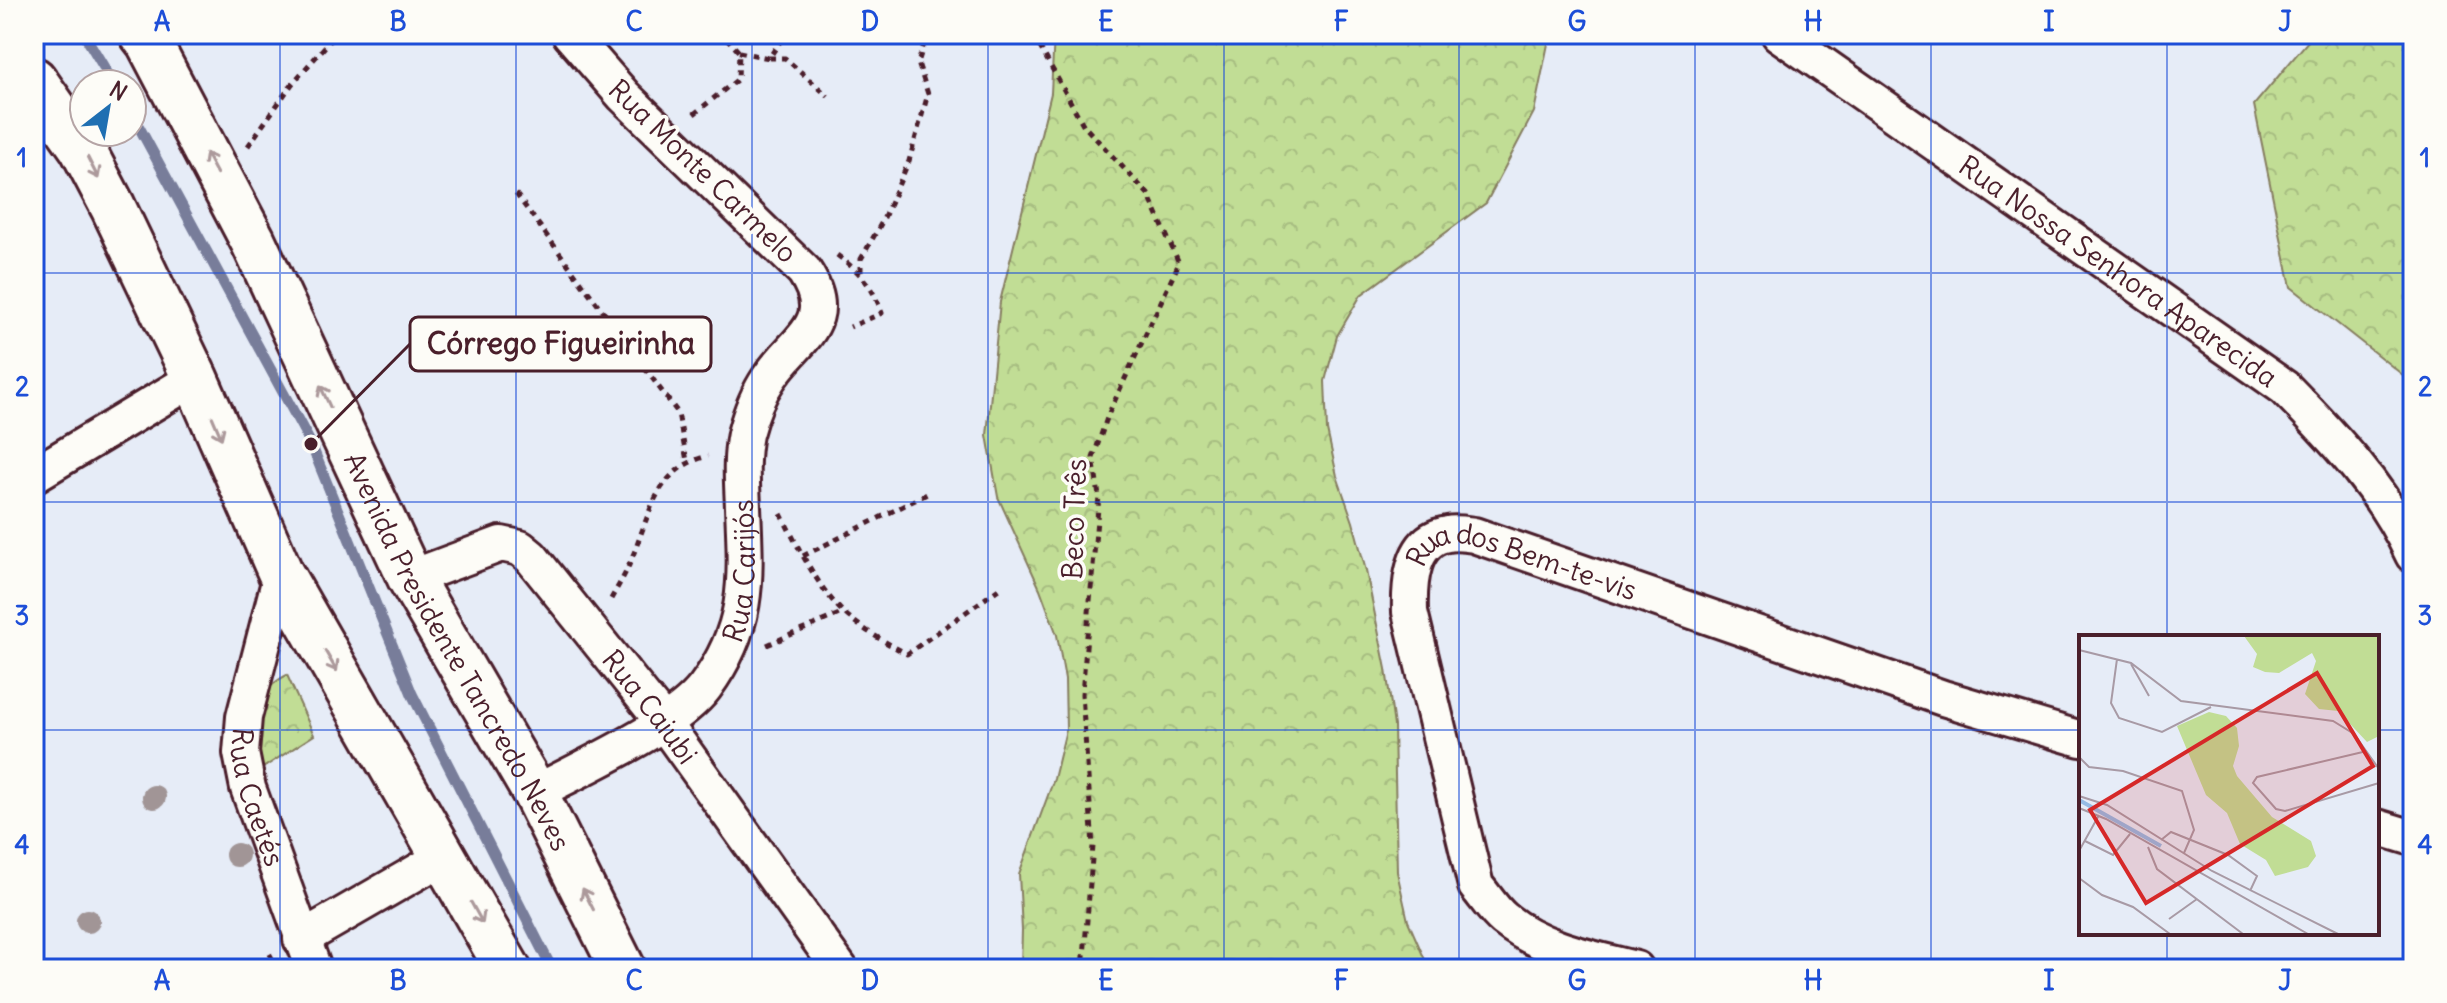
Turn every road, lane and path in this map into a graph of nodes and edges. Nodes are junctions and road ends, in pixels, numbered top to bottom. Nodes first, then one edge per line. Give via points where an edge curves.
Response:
1 (142, 34) edge
2 (325, 34) edge
3 (336, 34) edge
4 (570, 34) edge
5 (723, 34) edge
6 (785, 34) edge
7 (927, 34) edge
8 (1040, 34) edge
9 (1779, 34) edge
10 (329, 42) junction
11 (739, 52) junction
12 (769, 58) junction
13 (36, 85) edge
14 (828, 96) dead end
15 (692, 121) dead end
16 (222, 184) junction
17 (516, 194) dead end
18 (816, 260) junction
19 (195, 378) junction
20 (743, 447) junction
21 (687, 461) junction
22 (34, 475) edge
23 (927, 494) dead end
24 (777, 507) dead end
25 (2413, 555) edge
26 (803, 556) junction
27 (281, 574) junction
28 (410, 578) junction
29 (1000, 588) dead end
30 (844, 612) junction
31 (583, 621) junction
32 (732, 638) junction
33 (664, 723) junction
34 (2079, 738) edge
35 (535, 793) junction
36 (2379, 828) edge
37 (2413, 838) edge
38 (445, 856) junction
39 (308, 954) edge
40 (508, 969) edge
41 (623, 969) edge
42 (840, 969) edge
43 (1083, 969) edge
44 (1636, 969) edge

16 -> 1 main road, Avenida Presidente Tancredo Neves
2 - 10 path
3 - 10 path
4 - 18 street, Rua Monte Carmelo via 624,96
5 - 11 path
6 - 12 path
7 - 18 path via 918,63 928,94 909,161 861,259 861,273
8 - 43 path, Beco Três via 1040,47 1084,126 1148,194 1179,263 1093,458 1099,496 1082,694 1093,846
9 - 25 street, Rua Nossa Senhora Aparecida via 2285,388 2347,451 2397,520
10 - 16 path via 292,84
11 - 12 path
11 - 15 path via 738,79 694,113
12 - 14 path via 785,58
13 -> 19 main road via 82,148
28 -> 16 main road, Avenida Presidente Tancredo Neves
17 - 21 path via 678,413
18 - 20 street, Rua Carijós via 815,323 768,378
19 - 22 street
19 -> 27 main road
20 - 21 path
20 - 32 street, Rua Carijós via 744,603
21 - 31 path via 656,493 608,605
23 - 26 path
24 - 26 path
26 - 30 path
27 -> 38 main road
27 - 39 street, Rua Caetés via 244,717 241,753 248,788
28 - 31 street, Rua Caiubi via 510,544 531,557
28 - 35 main road, Avenida Presidente Tancredo Neves
29 - 30 path via 907,654
30 - 32 path via 758,648
31 - 33 street, Rua Caiubi
32 - 33 street, Rua Carijós via 703,690
33 - 35 street, Rua Carijós
33 - 42 street, Rua Caiubi
34 - 44 street, Rua dos Bem-te-vis via 1943,698 1474,535 1446,534 1428,543 1414,562 1410,612 1476,886 1503,918 1537,939
41 -> 35 main road, Avenida Presidente Tancredo Neves
36 - 37 street
38 - 39 street
38 -> 40 main road

